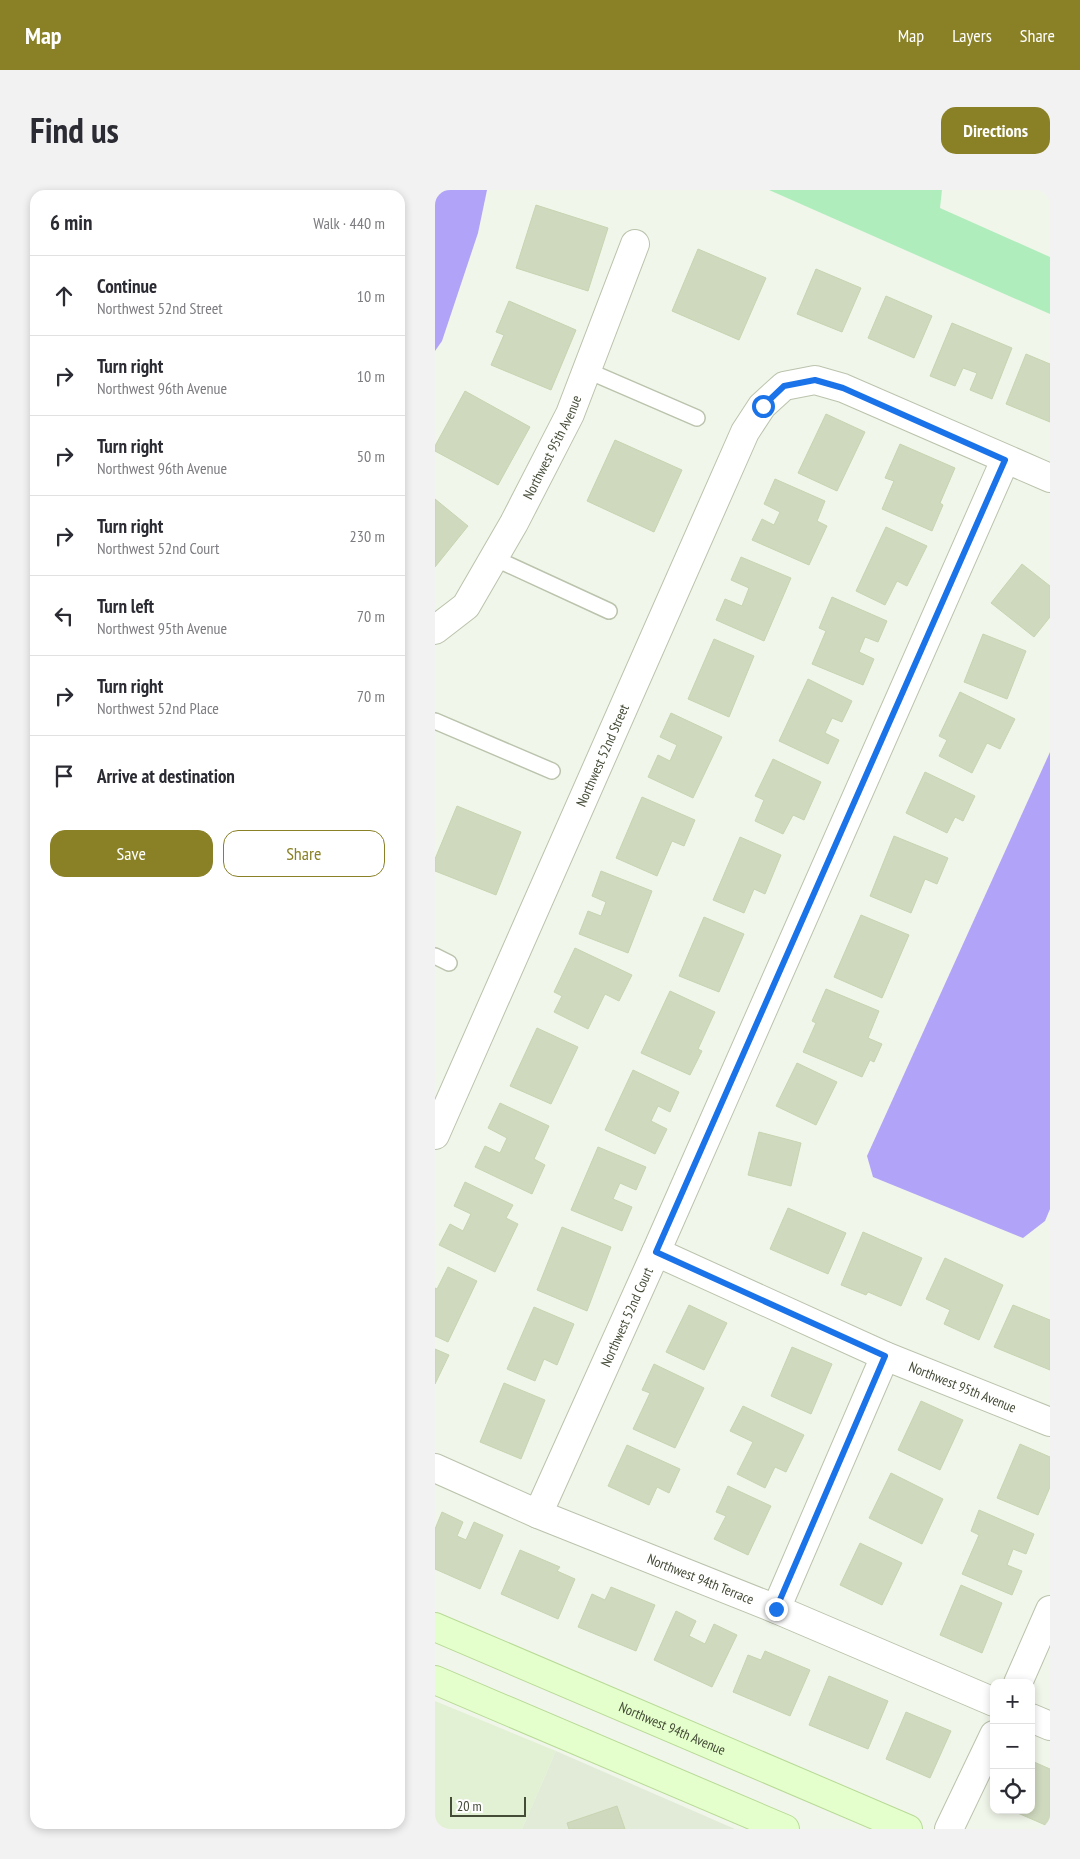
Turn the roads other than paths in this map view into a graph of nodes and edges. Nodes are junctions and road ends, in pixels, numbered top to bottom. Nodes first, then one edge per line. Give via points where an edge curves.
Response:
1 (635, 244) dead end
2 (586, 370) junction
3 (697, 418) dead end
4 (1005, 460) junction
5 (1050, 478) edge
6 (494, 558) junction
7 (609, 611) dead end
8 (435, 630) edge
9 (435, 721) edge
10 (551, 772) dead end
11 (435, 956) edge
12 (449, 963) dead end
13 (435, 1135) edge
14 (656, 1252) junction
15 (885, 1356) junction
16 (1050, 1422) edge
17 (435, 1468) edge
18 (538, 1514) junction
19 (776, 1609) junction
20 (1050, 1610) edge
21 (435, 1628) edge
22 (1020, 1679) edge
23 (435, 1680) edge
24 (990, 1700) edge
25 (1035, 1720) edge
26 (1050, 1726) edge
27 (990, 1743) edge
28 (785, 1829) edge
29 (908, 1829) edge
30 (949, 1829) edge

1 - 2 street, Northwest 95th Avenue
2 - 3 lane
2 - 6 street, Northwest 95th Avenue via 570,414
4 - 5 street
4 - 13 street, Northwest 52nd Street via 843,388 815,380 784,386 763,406 745,432
4 - 14 street, Northwest 52nd Court
6 - 7 lane
6 - 8 street, Northwest 95th Avenue via 466,606
9 - 10 lane
11 - 12 lane
14 - 15 street, Northwest 95th Avenue
14 - 18 street, Northwest 52nd Court
15 - 16 street, Northwest 95th Avenue
15 - 19 street
17 - 18 street, Northwest 94th Terrace
18 - 19 street, Northwest 94th Terrace
19 - 24 street, Northwest 94th Terrace
20 - 22 street
21 - 29 street, Northwest 94th Avenue
23 - 28 street
25 - 26 street
27 - 30 street

